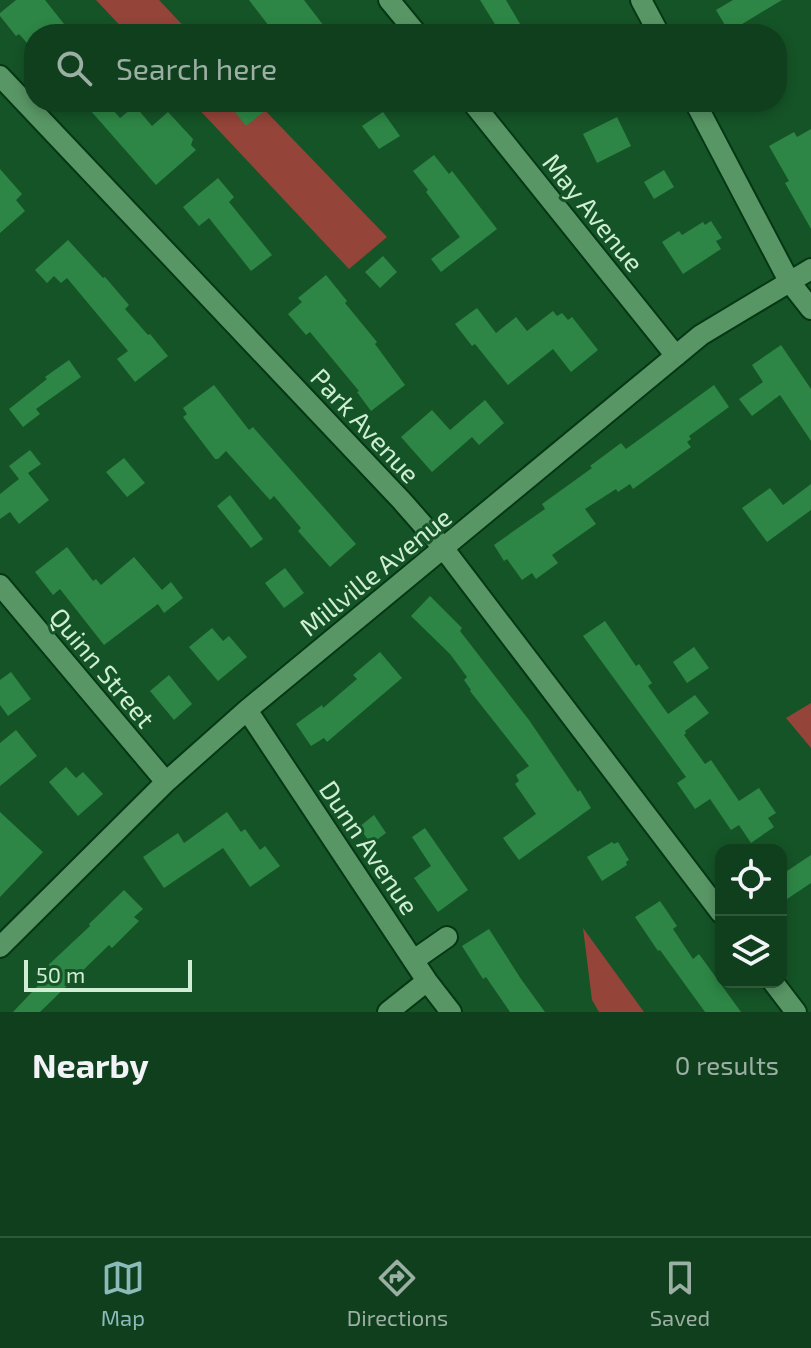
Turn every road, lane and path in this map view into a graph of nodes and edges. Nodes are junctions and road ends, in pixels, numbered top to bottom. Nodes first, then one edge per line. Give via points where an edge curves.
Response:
1 (389, 0) edge
2 (641, 0) edge
3 (409, 24) edge
4 (654, 24) edge
5 (0, 76) edge
6 (24, 101) edge
7 (34, 112) edge
8 (480, 112) edge
9 (700, 112) edge
10 (811, 269) edge
11 (789, 281) junction
12 (811, 309) edge
13 (676, 356) junction
14 (444, 549) junction
15 (0, 585) edge
16 (247, 710) junction
17 (166, 782) junction
18 (715, 905) edge
19 (447, 937) dead end
20 (0, 947) edge
21 (414, 960) junction
22 (427, 981) junction
23 (778, 988) edge
24 (388, 1012) edge
25 (451, 1012) edge
26 (796, 1012) edge

1 - 3 street
2 - 4 street
5 - 6 street, Park Avenue
7 - 14 street, Park Avenue
8 - 13 street, May Avenue
9 - 11 street
10 - 11 street, Millville Avenue
11 - 12 street
11 - 13 street, Millville Avenue
13 - 14 street, Millville Avenue
14 - 16 street, Millville Avenue
14 - 18 street, Park Avenue
15 - 17 street, Quinn Street
16 - 17 street, Millville Avenue
16 - 21 street, Dunn Avenue
17 - 20 street, Millville Avenue
19 - 21 street
21 - 22 street, Dunn Avenue
22 - 24 street
22 - 25 street, Dunn Avenue
23 - 26 street

